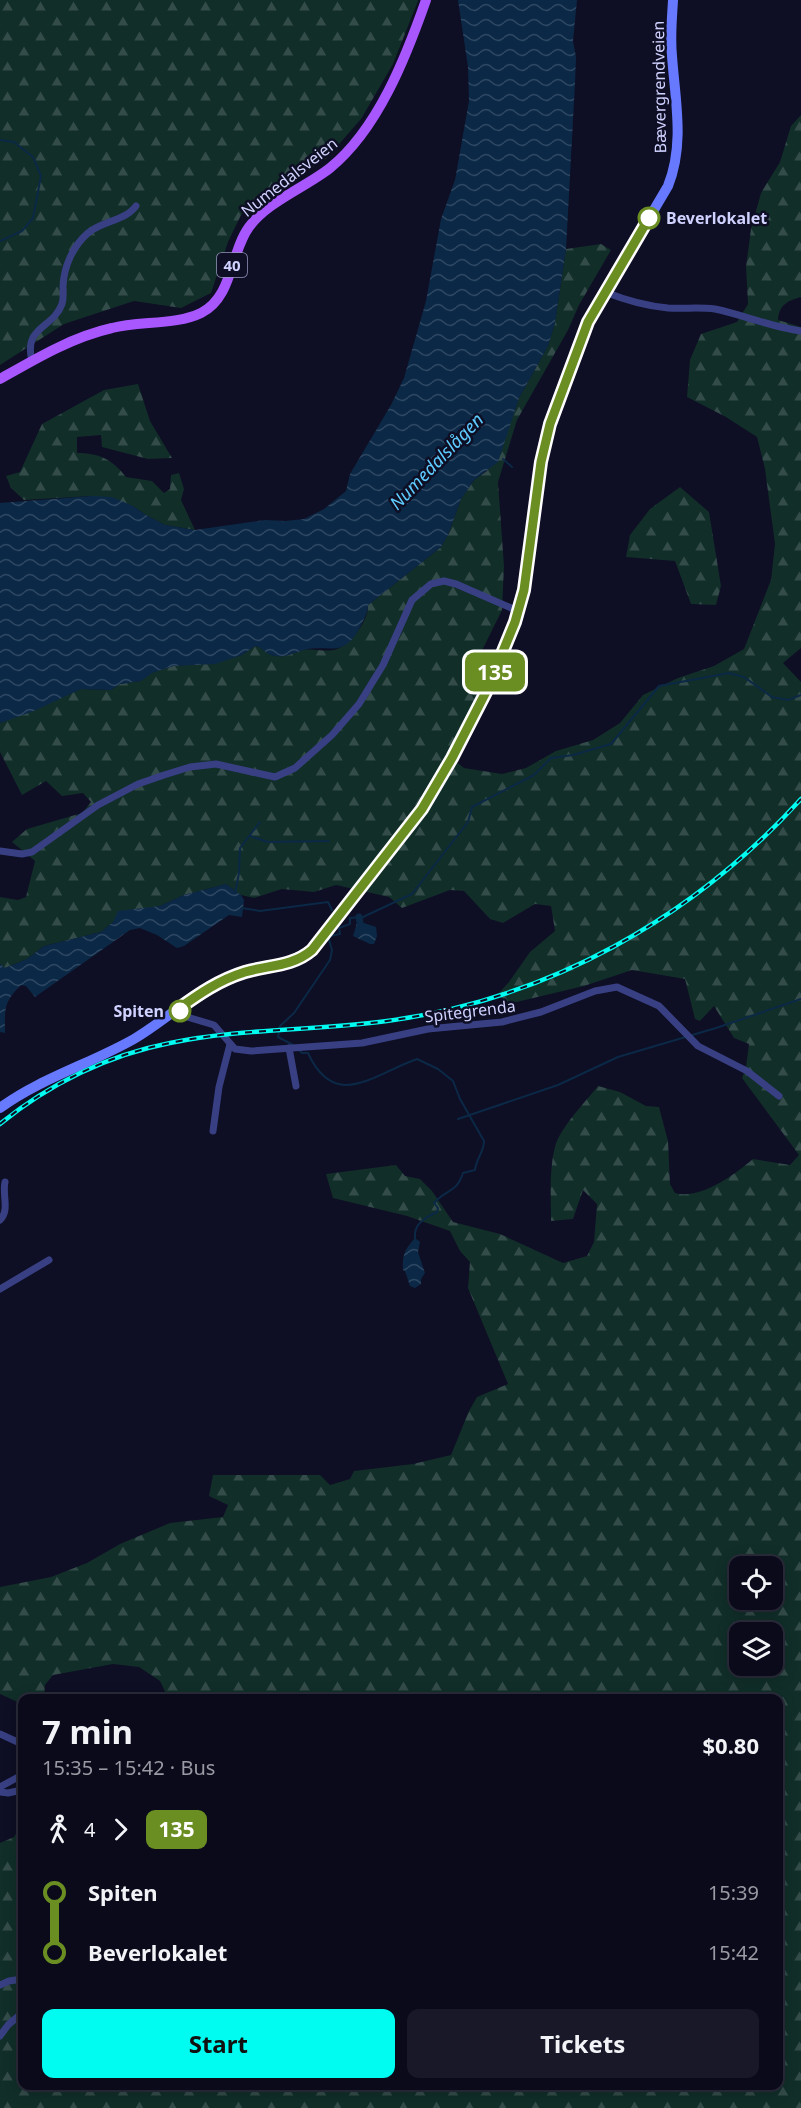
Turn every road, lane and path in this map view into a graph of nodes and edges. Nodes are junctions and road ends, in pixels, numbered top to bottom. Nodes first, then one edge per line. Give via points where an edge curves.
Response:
1 (426, 0) edge
2 (673, 0) edge
3 (136, 207) dead end
4 (605, 292) junction
5 (801, 331) edge
6 (32, 361) junction
7 (0, 379) edge
8 (518, 611) junction
9 (0, 851) edge
10 (178, 1009) junction
11 (230, 1044) junction
12 (289, 1048) junction
13 (296, 1086) dead end
14 (779, 1096) dead end
15 (0, 1108) edge
16 (213, 1131) dead end
17 (5, 1182) dead end
18 (0, 1220) edge
19 (49, 1260) dead end
20 (0, 1289) edge
21 (0, 1734) edge
22 (18, 1742) edge
23 (18, 1778) edge
24 (0, 1789) edge
25 (18, 1791) edge
26 (18, 1979) edge
27 (0, 1985) edge
28 (18, 2016) edge
29 (0, 2036) edge

1 - 6 main road, Numedalsveien / 40 via 396,77 362,132 332,166 249,226 227,282 213,304 194,316 100,331
2 - 4 main road, Bævergrendveien via 676,162 668,186
3 - 6 street via 88,233 76,247 67,263 63,303 32,340
4 - 5 street via 642,305 718,310
4 - 8 main road, Bævergrendveien via 582,338 547,432 528,572
6 - 7 main road, Numedalsveien / 40
8 - 9 street via 456,584 431,584 412,600 383,665 359,704 332,735 288,772 275,777 223,765 190,767 113,796 32,852
8 - 10 main road, Bævergrendveien via 488,688 431,794 318,944 292,962 229,978
10 - 11 street via 187,1017 214,1025
10 - 15 main road, Bævergrendveien via 134,1039 39,1084
11 - 12 street, Spitegrenda via 245,1051
11 - 16 street
12 - 13 street
12 - 14 street, Spitegrenda via 362,1043 435,1028 516,1019 617,987 658,1006 698,1046 747,1071
17 - 18 street via 6,1210
19 - 20 street
21 - 22 street
23 - 24 street
24 - 25 street via 8,1793
26 - 27 street
28 - 29 street

